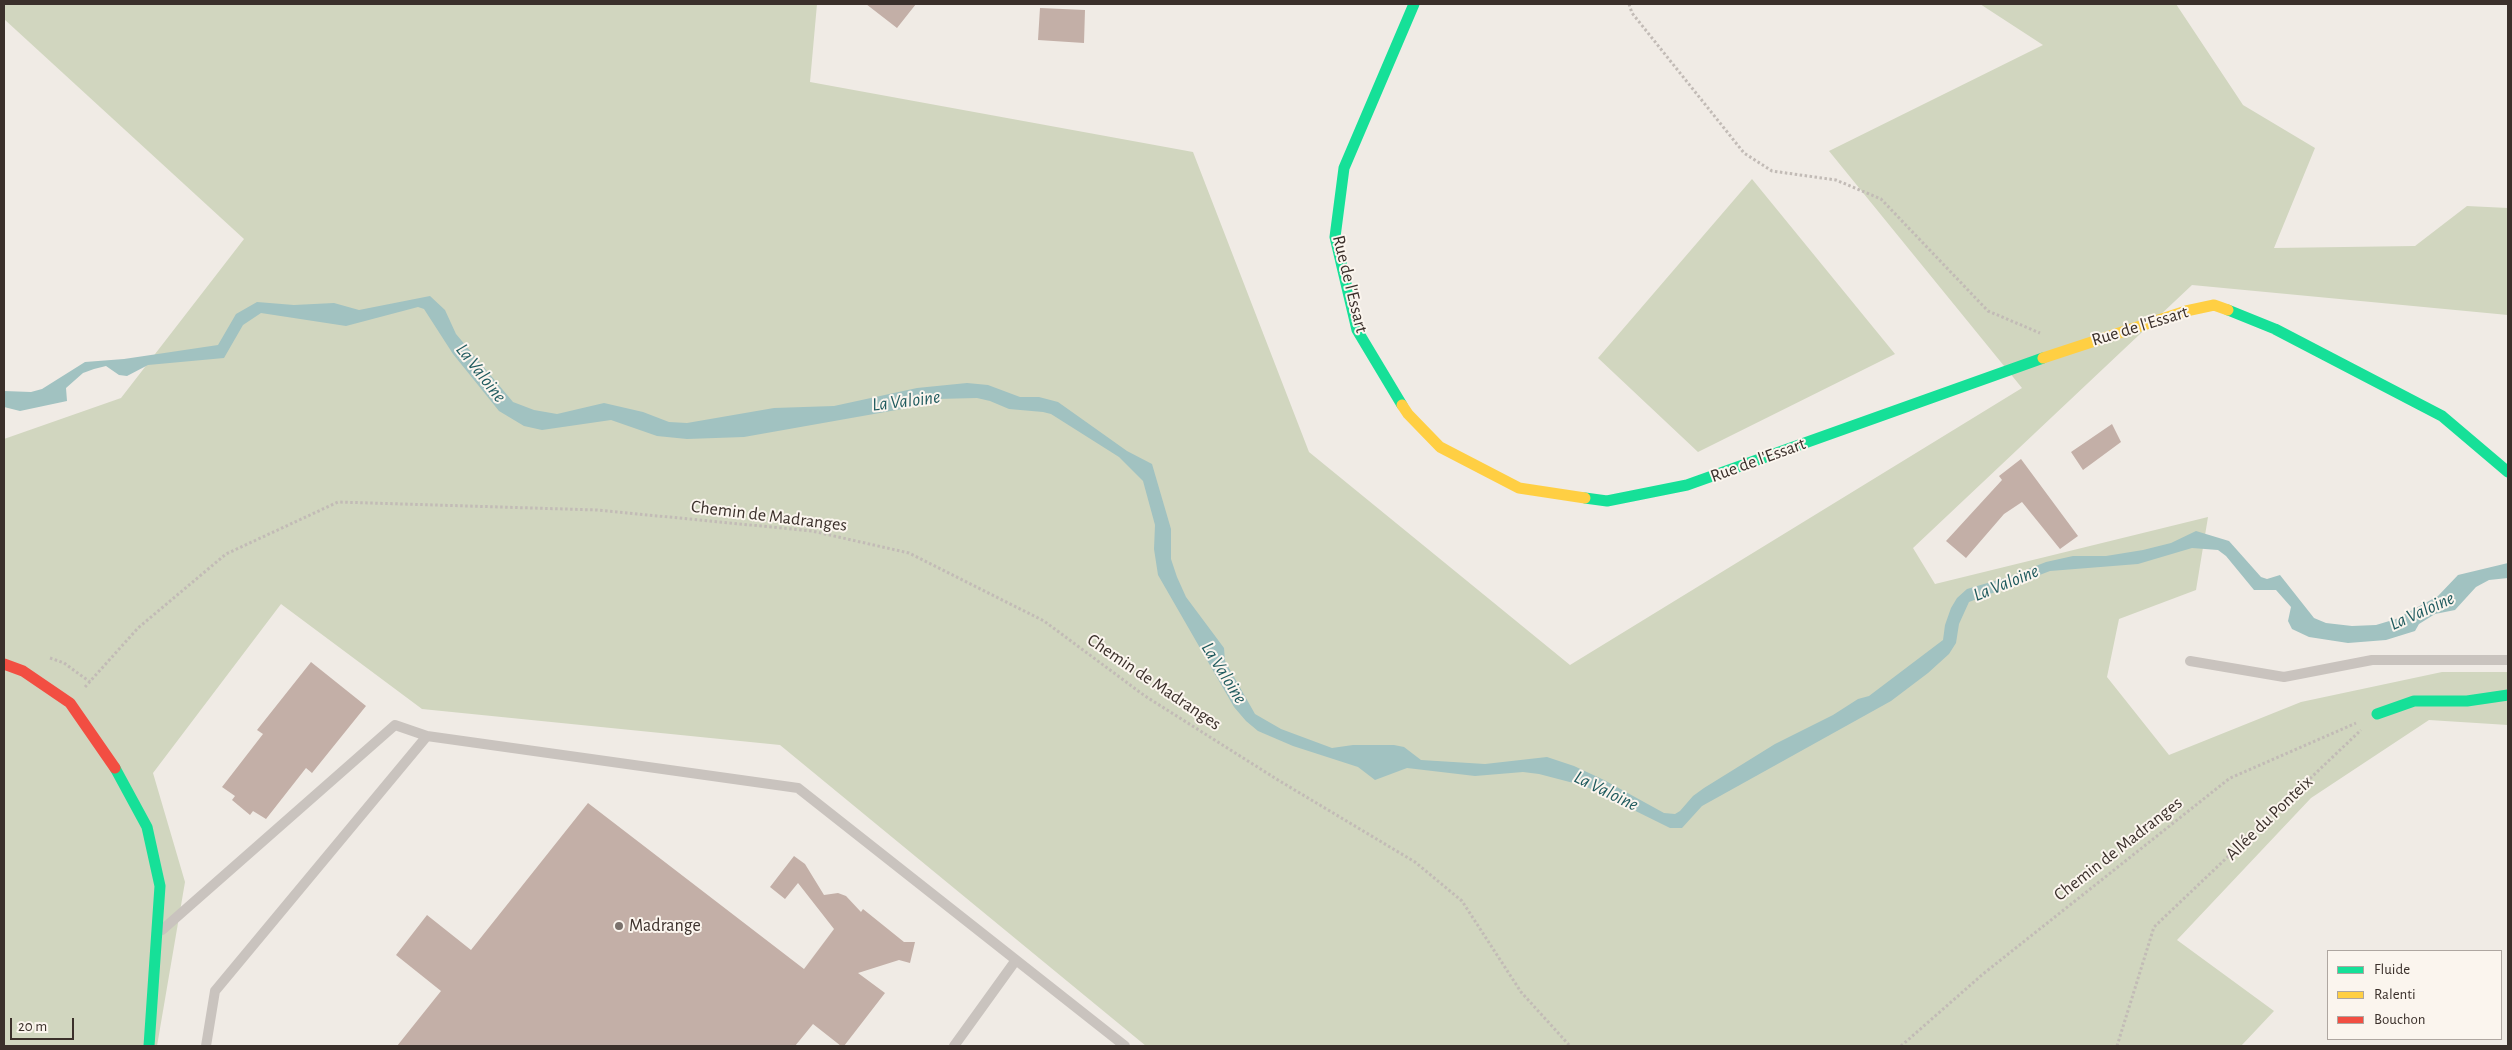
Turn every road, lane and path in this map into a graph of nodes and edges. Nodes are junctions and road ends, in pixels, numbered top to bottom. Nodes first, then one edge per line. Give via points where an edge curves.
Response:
1 (1414, 4) edge
2 (1628, 4) edge
3 (2048, 336) dead end
4 (2508, 472) edge
5 (2190, 660) dead end
6 (2508, 660) edge
7 (4, 664) edge
8 (2508, 695) edge
9 (70, 703) junction
10 (2377, 714) junction
11 (427, 736) junction
12 (156, 934) junction
13 (1016, 960) junction
14 (149, 1046) edge
15 (206, 1046) edge
16 (954, 1046) edge
17 (1125, 1046) edge
18 (1570, 1046) edge
19 (1901, 1046) edge
20 (2116, 1046) edge

1 - 4 street, Rue de l'Essart via 1344,168 1335,237 1357,330 1408,414 1440,447 1519,488 1607,501 1688,485 2074,347 2214,305 2275,329 2442,416
2 - 3 path via 1632,14 1744,153 1772,171 1836,180 1881,198 1988,311
5 - 6 lane via 2284,677 2372,660
7 - 9 street via 23,671
8 - 10 street via 2467,701 2414,701
9 - 12 street via 108,756 147,827 160,886
9 - 18 path, Chemin de Madranges via 138,628 226,554 338,502 597,510 812,531 909,553 1044,621 1145,696 1415,862 1462,901 1521,992
10 - 19 path, Chemin de Madranges via 2230,778 1983,974
10 - 20 path, Allée du Ponteix via 2154,927
11 - 12 lane via 395,725
11 - 13 lane via 798,788
11 - 15 lane via 215,991
12 - 14 street
13 - 16 lane
13 - 17 lane

